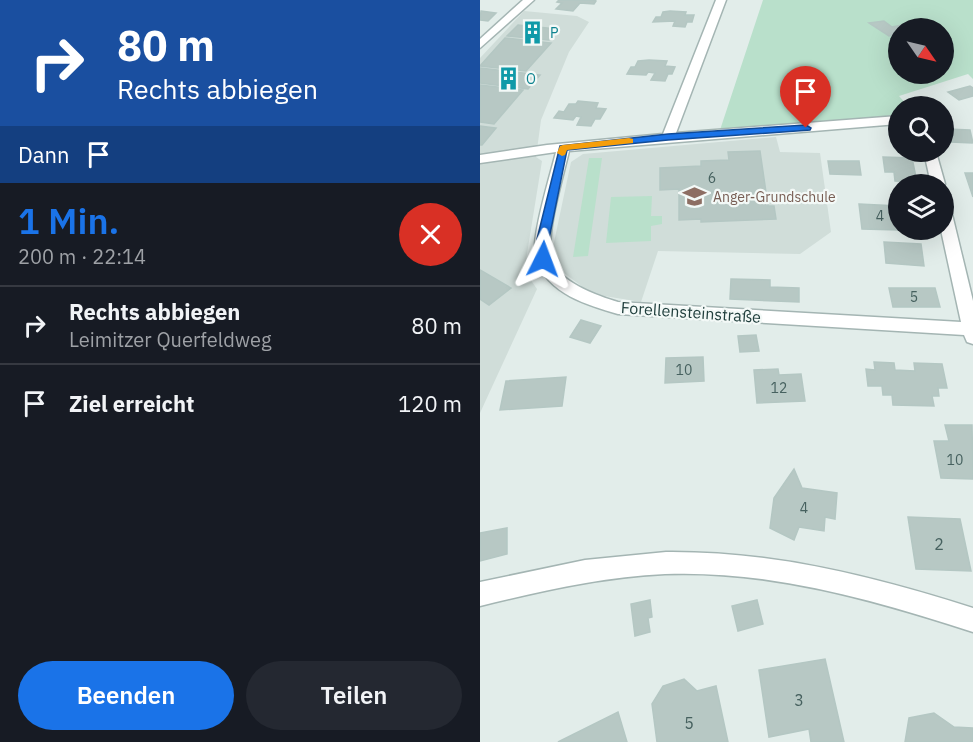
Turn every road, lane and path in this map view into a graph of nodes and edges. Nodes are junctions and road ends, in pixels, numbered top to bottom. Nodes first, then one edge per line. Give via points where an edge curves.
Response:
1 (529, 0) edge
2 (721, 0) edge
3 (480, 45) edge
4 (888, 121) edge
5 (668, 137) junction
6 (563, 148) junction
7 (480, 159) edge
8 (951, 240) edge
9 (972, 333) edge
10 (480, 594) edge
11 (973, 620) edge

1 - 3 street
2 - 5 street
4 - 5 street
5 - 6 street
6 - 7 street
6 - 9 street, Forellensteinstraße via 543,239 543,259 556,278 585,298 618,308
8 - 9 street
10 - 11 street via 604,569 690,563 770,569 852,583

